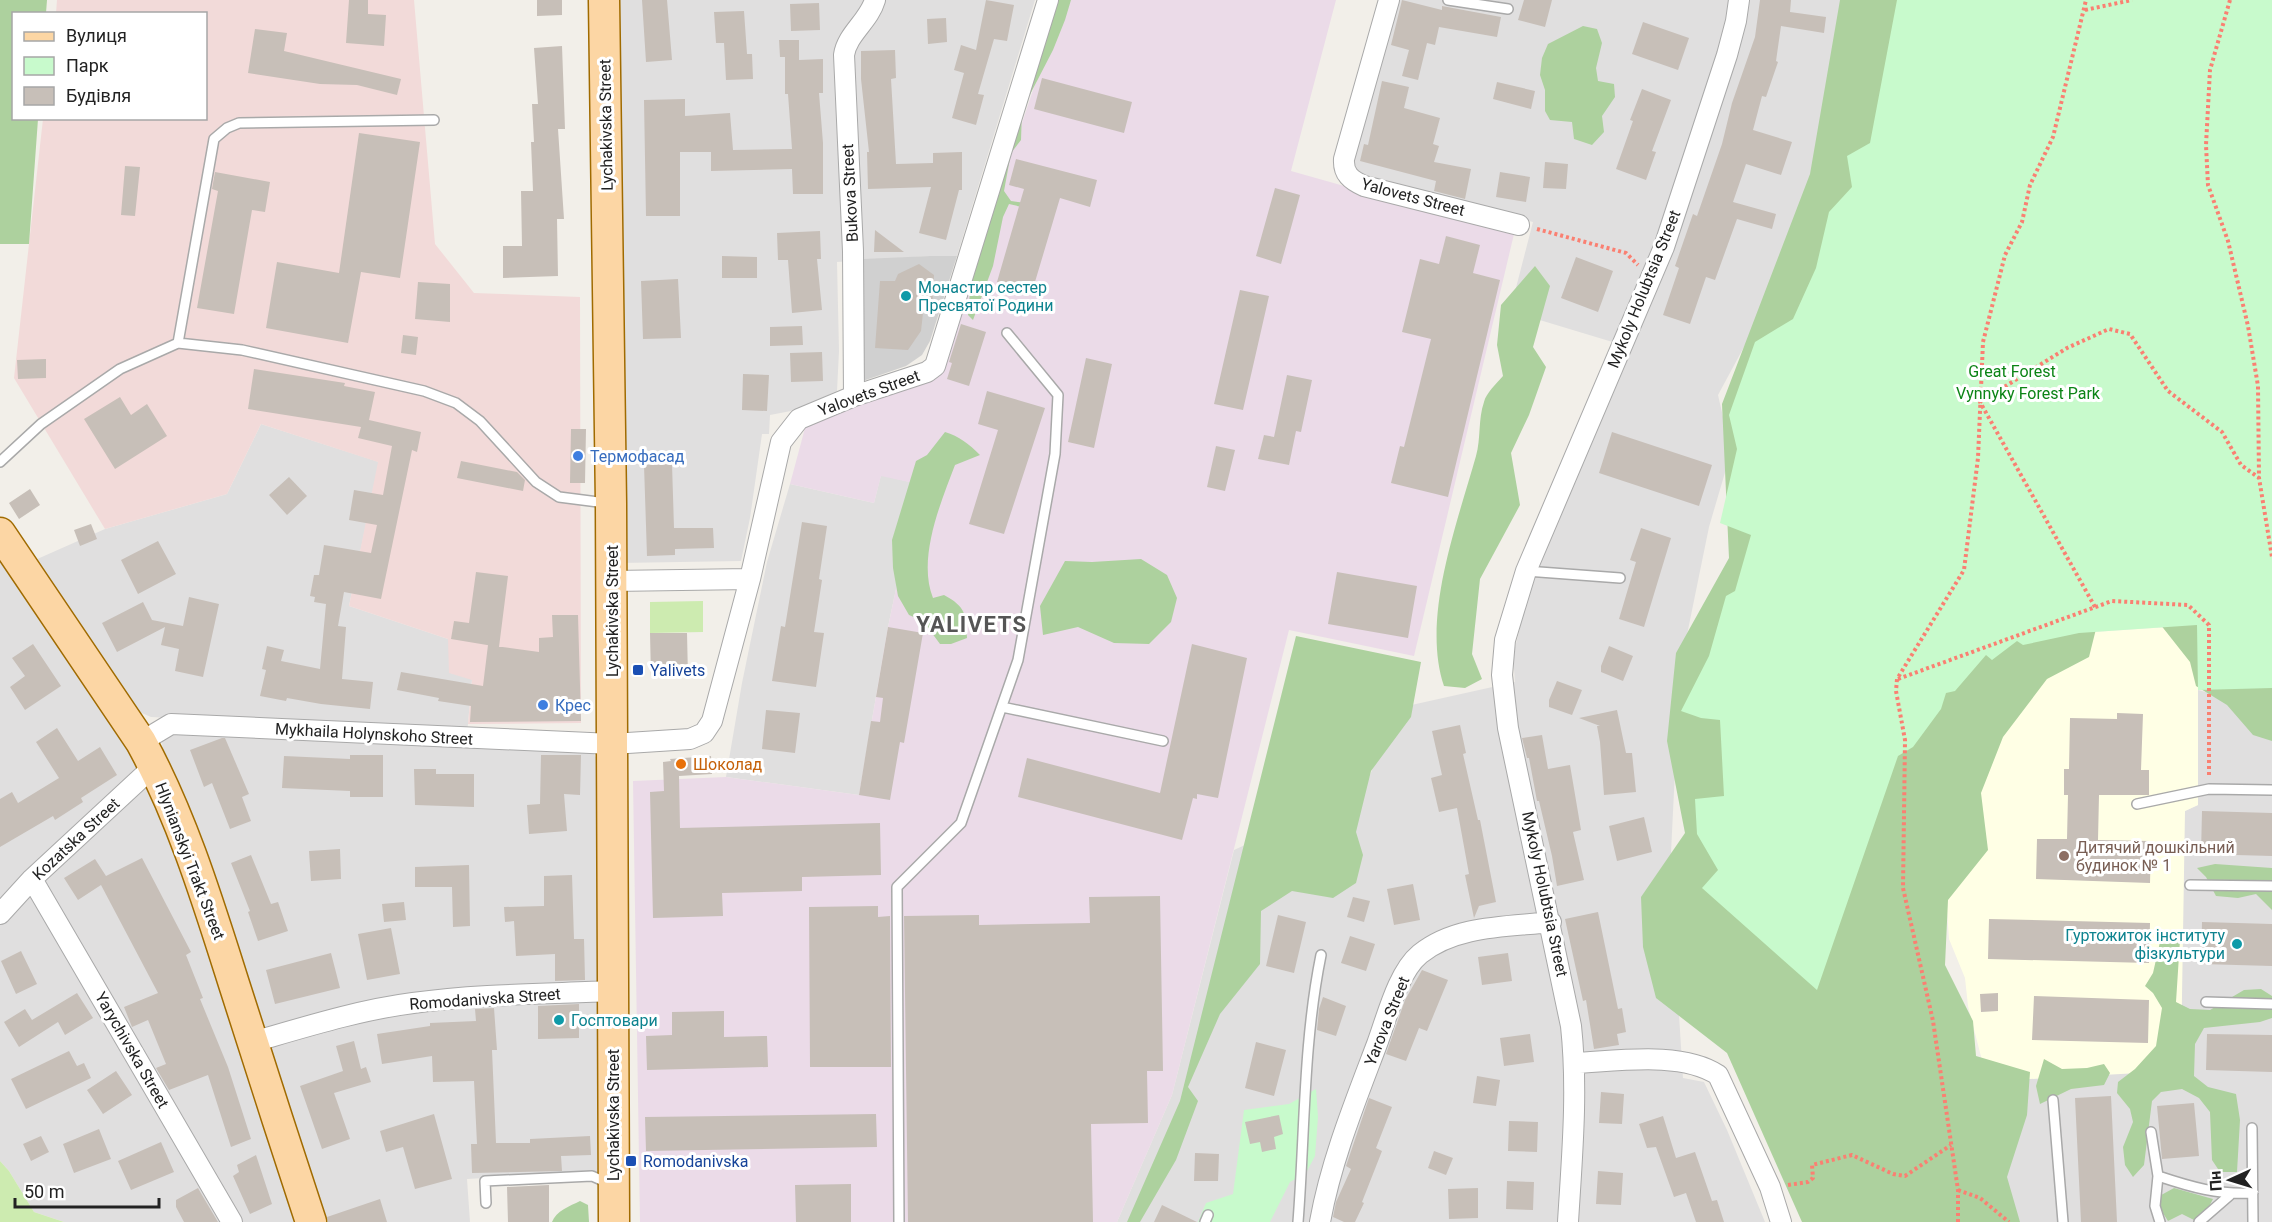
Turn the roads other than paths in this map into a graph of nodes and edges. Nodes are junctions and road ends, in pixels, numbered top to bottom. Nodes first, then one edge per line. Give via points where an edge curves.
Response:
1 (604, 0) edge
2 (876, 0) edge
3 (1048, 0) edge
4 (1389, 0) edge
5 (1448, 0) edge
6 (1739, 0) edge
7 (1508, 9) dead end
8 (434, 120) dead end
9 (1519, 225) road end
10 (1007, 333) dead end
11 (178, 344) junction
12 (854, 396) junction
13 (0, 462) edge
14 (611, 504) junction
15 (0, 533) edge
16 (1526, 571) junction
17 (1620, 578) dead end
18 (750, 579) junction
19 (612, 581) junction
20 (1002, 707) junction
21 (1163, 741) dead end
22 (612, 744) junction
23 (148, 754) junction
24 (2272, 790) edge
25 (2137, 804) dead end
26 (32, 879) junction
27 (2190, 885) dead end
28 (2272, 886) edge
29 (0, 914) edge
30 (1551, 922) junction
31 (1321, 955) dead end
32 (613, 991) junction
33 (2206, 1002) dead end
34 (2272, 1004) edge
35 (253, 1042) junction
36 (1575, 1063) junction
37 (2053, 1100) dead end
38 (2252, 1128) dead end
39 (2151, 1132) dead end
40 (2158, 1176) junction
41 (614, 1184) junction
42 (2253, 1193) junction
43 (2230, 1195) junction
44 (486, 1203) dead end
45 (305, 1220) edge
46 (232, 1222) edge
47 (614, 1222) edge
48 (899, 1222) edge
49 (1298, 1222) edge
50 (1320, 1222) edge
51 (1568, 1222) edge
52 (1781, 1222) edge
53 (2063, 1222) edge
54 (2160, 1222) edge
55 (2199, 1222) edge
56 (2253, 1222) edge

1 - 14 main road, Lychakivska Street
2 - 12 street, Bukova Street via 866,21 846,44 844,55 853,251
3 - 12 street, Yalovets Street via 935,366
4 - 9 street, Yalovets Street via 1344,159 1348,176 1364,186
5 - 7 lane
6 - 16 street, Mykoly Holubtsia Street via 1708,115 1664,247
8 - 11 lane via 239,123 214,139
10 - 20 lane via 1058,395 1055,454 1020,649
11 - 13 lane via 120,369 41,424
11 - 14 lane via 242,350 424,391 456,403 480,421 536,482 559,496
12 - 18 street, Yalovets Street via 799,419 781,442
14 - 19 main road, Lychakivska Street
15 - 23 main road, Hlynianskyi Trakt Street
16 - 17 lane
16 - 30 street, Mykoly Holubtsia Street via 1505,640 1502,675 1508,728
18 - 19 street
18 - 22 street, Yalovets Street via 712,721 704,733 690,739
19 - 22 main road, Lychakivska Street
20 - 21 lane
20 - 48 lane via 961,824 897,887
22 - 23 street, Mykhaila Holynskoho Street via 171,724
22 - 32 main road, Lychakivska Street
23 - 26 street, Kozatska Street
23 - 35 main road, Hlynianskyi Trakt Street via 183,834
24 - 25 lane via 2209,789
26 - 29 street, Kozatska Street
26 - 46 street, Yarychivska Street
27 - 28 lane
30 - 36 street, Mykoly Holubtsia Street
30 - 50 street, Yarova Street via 1453,935 1418,955 1404,974 1360,1089 1324,1196
31 - 49 lane via 1307,1047
32 - 35 street, Romodanivska Street via 410,1004
32 - 41 main road, Lychakivska Street
33 - 34 lane
35 - 45 main road, Hlynianskyi Trakt Street
36 - 51 street, Mykoly Holubtsia Street
36 - 52 street via 1673,1061 1705,1066 1718,1075 1770,1188
37 - 53 lane
38 - 42 lane
39 - 40 lane
40 - 43 lane
40 - 54 lane via 2155,1206
41 - 44 lane via 592,1176 485,1181
41 - 47 main road, Lychakivska Street
42 - 43 lane
42 - 56 lane
43 - 55 lane

